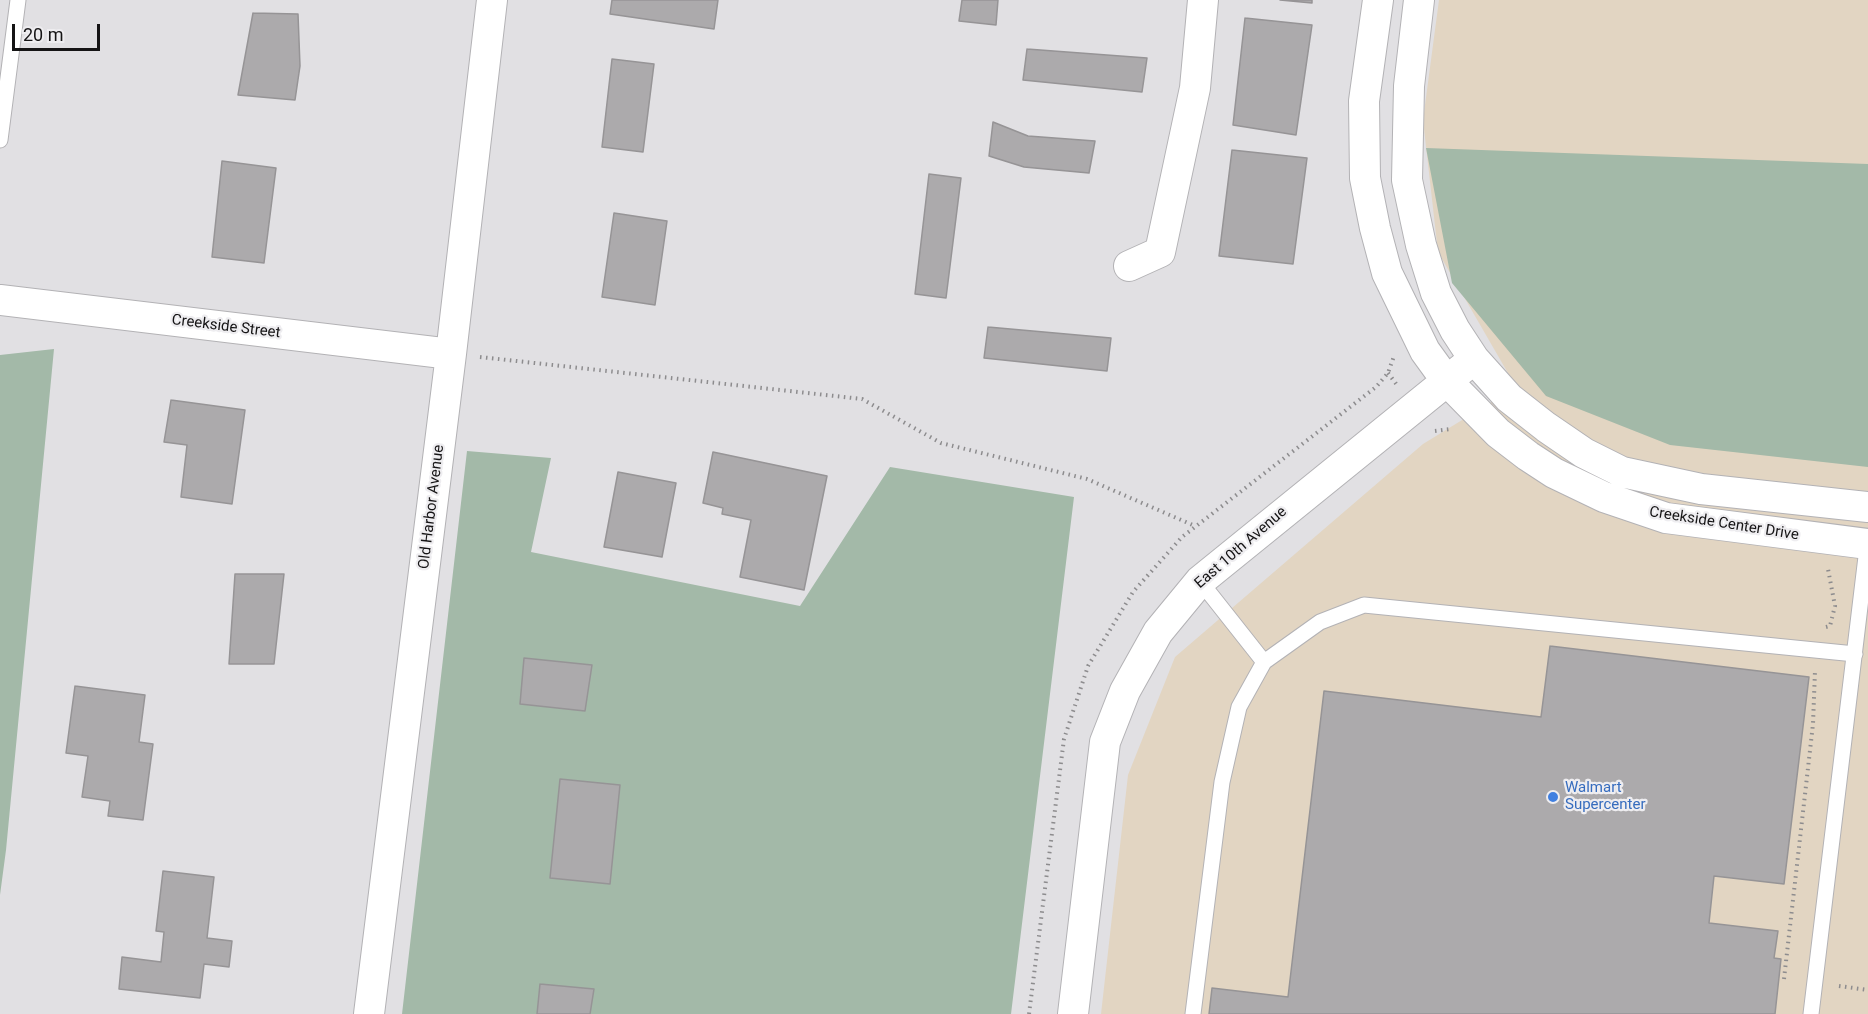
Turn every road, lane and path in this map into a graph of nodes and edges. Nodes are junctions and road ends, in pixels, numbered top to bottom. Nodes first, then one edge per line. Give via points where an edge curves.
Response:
1 (18, 0) edge
2 (492, 0) edge
3 (1203, 0) edge
4 (1377, 0) edge
5 (1419, 0) edge
6 (0, 140) edge
7 (1129, 266) dead end
8 (0, 300) edge
9 (1392, 344) dead end
10 (451, 354) junction
11 (1474, 359) junction
12 (1446, 380) junction
13 (1868, 507) edge
14 (1196, 526) junction
15 (1868, 542) edge
16 (1200, 580) junction
17 (1818, 651) junction
18 (1855, 654) junction
19 (1264, 662) junction
20 (1784, 979) dead end
21 (1839, 986) dead end
22 (1868, 990) edge
23 (369, 1014) edge
24 (1029, 1014) edge
25 (1072, 1014) edge
26 (1193, 1014) edge
27 (1811, 1014) edge

1 - 6 lane
2 - 10 street, Old Harbor Avenue
3 - 7 street via 1195,88 1160,252
4 - 12 street, Creekside Center Drive via 1364,101 1367,188 1387,273 1425,351
5 - 11 street, Creekside Center Drive via 1409,86 1407,180 1436,293
8 - 10 street, Creekside Street
9 - 14 path via 1394,356 1388,373 1376,387
10 - 14 path via 862,399 941,442 1087,478
10 - 23 street, Old Harbor Avenue
11 - 12 street, East 10th Avenue
11 - 13 street, Creekside Center Drive via 1509,398 1546,427 1584,453 1622,472 1701,489
12 - 15 street, Creekside Center Drive via 1528,456 1604,497 1666,518
12 - 16 street, East 10th Avenue
14 - 24 path via 1133,592 1088,666 1064,739
15 - 18 lane
16 - 19 lane
16 - 25 street, East 10th Avenue via 1158,632 1125,690 1105,742
17 - 18 lane
17 - 19 lane via 1364,605 1320,622
17 - 20 path
18 - 27 lane
19 - 26 lane via 1239,706 1222,782
21 - 22 path

